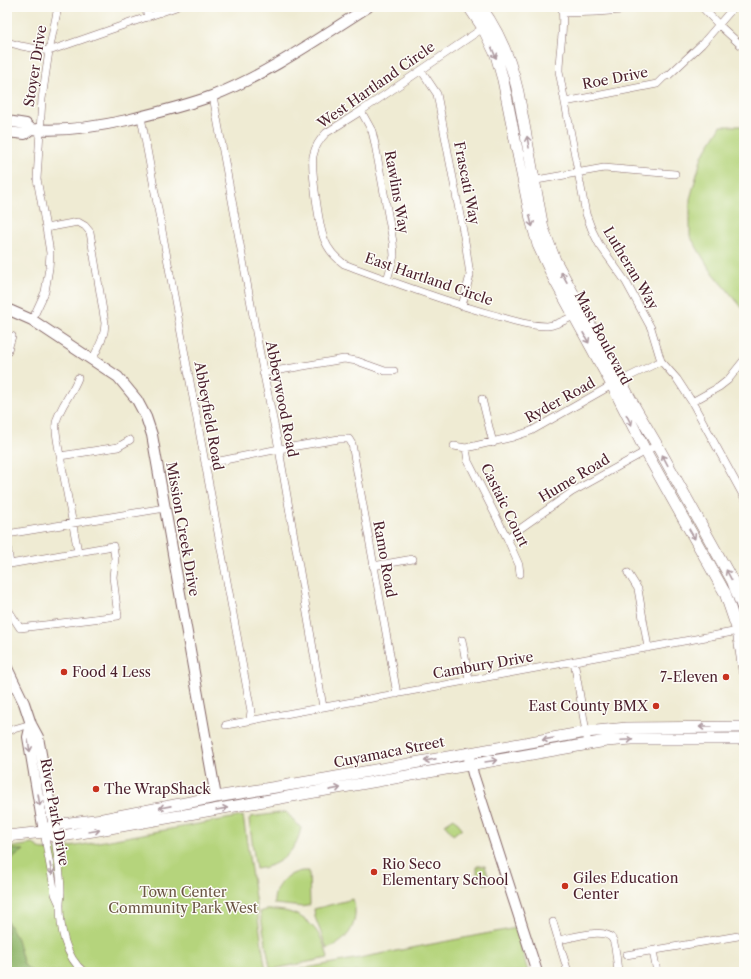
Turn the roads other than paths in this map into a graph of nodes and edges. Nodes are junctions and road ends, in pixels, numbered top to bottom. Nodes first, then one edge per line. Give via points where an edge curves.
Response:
1 (58, 7) edge
2 (144, 7) edge
3 (176, 7) edge
4 (368, 7) edge
5 (469, 7) edge
6 (482, 7) edge
7 (702, 7) edge
8 (734, 7) edge
9 (562, 10) edge
10 (622, 10) dead end
11 (148, 17) junction
12 (492, 22) junction
13 (718, 24) junction
14 (482, 28) junction
15 (7, 42) edge
16 (744, 48) edge
17 (49, 51) junction
18 (421, 70) junction
19 (213, 96) junction
20 (566, 102) junction
21 (362, 111) junction
22 (141, 116) junction
23 (7, 121) edge
24 (35, 130) junction
25 (7, 132) edge
26 (578, 173) junction
27 (675, 174) dead end
28 (535, 180) junction
29 (523, 183) junction
30 (316, 192) joint
31 (46, 228) junction
32 (387, 280) junction
33 (462, 306) junction
34 (7, 309) edge
35 (578, 313) junction
36 (32, 320) junction
37 (12, 336) dead end
38 (7, 353) edge
39 (92, 360) junction
40 (744, 360) edge
41 (661, 361) junction
42 (394, 371) dead end
43 (263, 373) junction
44 (78, 378) dead end
45 (616, 383) junction
46 (482, 399) dead end
47 (692, 402) junction
48 (130, 440) dead end
49 (493, 443) junction
50 (658, 445) junction
51 (454, 446) dead end
52 (466, 448) junction
53 (279, 449) junction
54 (646, 452) junction
55 (60, 456) junction
56 (205, 464) junction
57 (744, 497) edge
58 (165, 508) junction
59 (73, 523) junction
60 (7, 534) edge
61 (507, 538) junction
62 (7, 545) edge
63 (78, 552) junction
64 (412, 559) dead end
65 (8, 565) edge
66 (373, 566) junction
67 (520, 574) dead end
68 (628, 574) dead end
69 (7, 608) edge
70 (744, 611) edge
71 (741, 631) edge
72 (462, 640) dead end
73 (648, 648) junction
74 (574, 662) junction
75 (7, 668) edge
76 (744, 670) edge
77 (469, 680) junction
78 (397, 694) junction
79 (323, 707) junction
80 (250, 719) junction
81 (31, 724) junction
82 (226, 725) dead end
83 (744, 727) edge
84 (7, 731) edge
85 (586, 732) junction
86 (744, 739) edge
87 (588, 744) junction
88 (468, 753) junction
89 (470, 764) junction
90 (295, 784) junction
91 (296, 796) junction
92 (216, 797) junction
93 (49, 829) junction
94 (7, 836) edge
95 (55, 837) junction
96 (60, 905) junction
97 (553, 922) dead end
98 (744, 935) edge
99 (559, 940) junction
100 (653, 951) junction
101 (626, 955) dead end
102 (84, 972) edge
103 (537, 972) edge
104 (568, 972) edge
105 (618, 972) edge
106 (657, 972) edge

1 - 17 street, Stoyer Drive
2 - 11 street
3 - 11 street
4 - 19 street via 298,52
5 - 14 main road, Mast Boulevard
6 - 12 main road, Mast Boulevard
7 - 13 street
8 - 13 street, Roe Drive
9 - 10 street
9 - 20 street, Lutheran Way via 563,35 559,71
11 - 17 street
12 - 14 street, West Hartland Circle
28 -> 12 main road, Mast Boulevard via 514,72
13 - 16 street
13 - 20 street, Roe Drive via 702,44 656,84
14 - 18 street, West Hartland Circle
14 -> 29 main road, Mast Boulevard via 496,55
15 - 17 street
17 - 24 street, Stoyer Drive
18 - 21 street, West Hartland Circle
18 - 33 street, Frascati Way via 437,94 466,246 470,275
19 - 22 street
19 - 43 street, Abbeywood Road
20 - 26 street, Lutheran Way
21 - 30 street, West Hartland Circle via 326,133 318,145 312,166
21 - 32 street, Rawlins Way via 376,144 393,242 394,256
22 - 24 street via 94,127
22 - 56 street, Abbeyfield Road
23 - 24 street via 26,124
24 - 25 street via 25,134
24 - 31 street, Stoyer Drive via 36,179
26 - 27 street via 604,168
26 - 28 street
26 - 41 street, Lutheran Way via 586,214 592,230 626,282 651,328
28 - 29 street
35 -> 28 main road, Mast Boulevard via 543,228
29 -> 35 main road, Mast Boulevard via 538,245 553,277
30 - 32 street, East Hartland Circle via 323,238 330,251 344,264
31 - 36 street, Stoyer Drive via 50,253 49,276 44,296
31 - 39 street via 78,222 90,232 105,323 102,340
32 - 33 street, East Hartland Circle
33 - 35 street, East Hartland Circle via 531,325 554,325
34 - 36 street
35 - 45 main road, Mast Boulevard
36 - 39 street, Mission Creek Drive
37 - 38 street
39 - 58 street, Mission Creek Drive via 125,384 144,413 152,435
40 - 47 street via 728,380
41 - 45 street, Ryder Road
41 - 47 street, Lutheran Way
42 - 43 street via 384,371 344,359
43 - 53 street, Abbeywood Road
44 - 55 street via 56,423
45 - 49 street, Ryder Road via 531,431
45 - 50 main road, Mast Boulevard
45 -> 54 main road, Mast Boulevard
46 - 49 street
47 - 57 street, Lutheran Way
48 - 55 street via 118,447
49 - 52 street, Ryder Road
50 - 54 street, Hume Road
70 -> 50 main road, Mast Boulevard via 732,580
51 - 52 street, Ryder Road
52 - 61 street, Castaic Court via 468,461
53 - 56 street
53 - 66 street, Ramo Road via 349,439 352,444
53 - 79 street, Abbeywood Road
54 - 61 street, Hume Road via 572,492
54 -> 71 main road, Mast Boulevard via 725,594
55 - 59 street
56 - 80 street, Abbeyfield Road
58 - 59 street
58 - 92 street, Mission Creek Drive
59 - 60 street
59 - 63 street
61 - 67 street, Castaic Court via 519,565
62 - 65 street
63 - 65 street
63 - 69 street via 113,546 113,577 118,616 20,628
64 - 66 street
66 - 78 street, Ramo Road
68 - 73 street via 638,590
71 - 73 street, Cambury Drive
71 - 76 main road, Mast Boulevard
72 - 77 street
73 - 74 street, Cambury Drive
74 - 77 street, Cambury Drive
74 - 85 street
75 - 81 street, River Park Drive
77 - 78 street, Cambury Drive
78 - 79 street, Cambury Drive
79 - 80 street, Cambury Drive
80 - 82 street, Cambury Drive
81 - 84 street
81 - 93 street, River Park Drive via 28,736
83 -> 85 main road, Cuyamaca Street via 627,728
85 - 87 street
85 -> 88 main road, Cuyamaca Street
87 -> 86 main road, Cuyamaca Street via 632,739
89 -> 87 main road, Cuyamaca Street
88 - 89 street
88 -> 90 main road, Cuyamaca Street
91 -> 89 main road, Cuyamaca Street
89 - 103 street
90 - 91 main road
90 - 92 main road, Cuyamaca Street
95 -> 91 main road, Cuyamaca Street
92 -> 93 main road, Cuyamaca Street
93 - 94 main road, Cuyamaca Street
93 - 95 main road
93 -> 96 street, River Park Drive via 55,894
95 - 96 street, River Park Drive
96 - 102 street, River Park Drive via 66,947 76,965
97 - 99 street
98 - 100 street
99 - 104 street
99 - 105 street via 607,934 613,940
100 - 101 street
100 - 106 street

